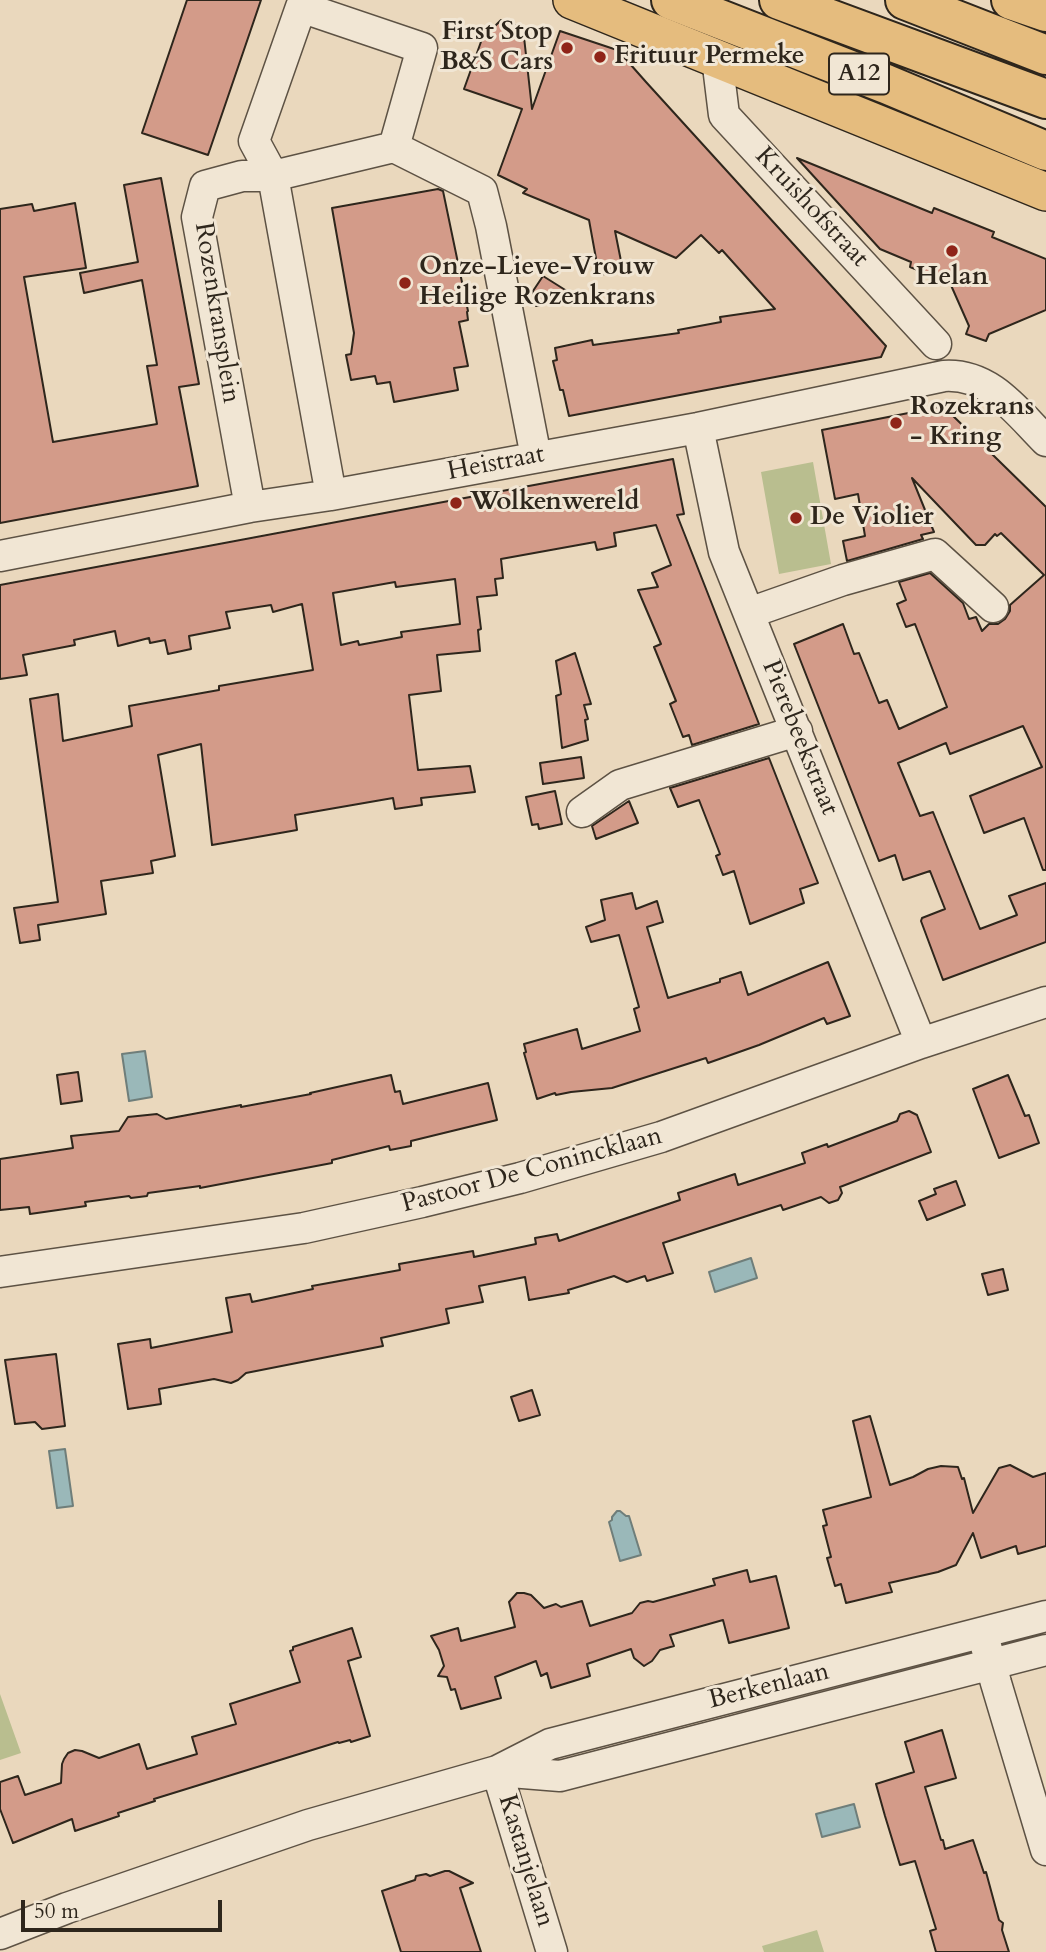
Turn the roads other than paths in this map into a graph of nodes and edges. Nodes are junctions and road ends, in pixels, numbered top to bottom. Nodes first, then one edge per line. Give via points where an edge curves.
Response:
1 (572, 0) edge
2 (671, 0) edge
3 (779, 0) edge
4 (905, 0) edge
5 (1011, 0) edge
6 (1046, 12) edge
7 (1046, 55) edge
8 (717, 58) junction
9 (1046, 99) edge
10 (394, 147) junction
11 (1046, 151) edge
12 (273, 177) junction
13 (1046, 192) edge
14 (936, 344) dead end
15 (698, 428) junction
16 (1046, 441) edge
17 (536, 457) junction
18 (331, 495) junction
19 (250, 507) junction
20 (0, 556) edge
21 (993, 607) dead end
22 (749, 613) junction
23 (797, 731) junction
24 (582, 812) dead end
25 (1046, 1002) edge
26 (921, 1043) junction
27 (0, 1272) edge
28 (1046, 1616) edge
29 (983, 1632) junction
30 (1046, 1650) edge
31 (991, 1665) junction
32 (498, 1771) junction
33 (1046, 1850) edge
34 (0, 1934) edge
35 (552, 1952) edge

1 - 8 main road
2 - 11 highway, A12
3 - 9 highway
4 - 7 highway
5 - 6 highway
8 - 13 main road
8 - 14 street, Kruishofstraat via 724,115
10 - 12 street, Rozenkransplein
10 - 12 street via 422,48 301,7 254,141
10 - 17 street via 482,191
12 - 18 street
12 - 19 street, Rozenkransplein via 242,176 205,186 197,217
15 - 16 street, Heistraat via 956,375 977,380 1001,395
15 - 17 street, Heistraat
15 - 22 street, Pierebeekstraat via 724,552
17 - 18 street, Heistraat
18 - 19 street, Heistraat
19 - 20 street, Heistraat
21 - 22 street via 935,554
22 - 23 street, Pierebeekstraat
23 - 24 street via 620,785
23 - 26 street, Pierebeekstraat
25 - 26 street, Pastoor De Conincklaan
26 - 27 street, Pastoor De Conincklaan via 661,1137 520,1178 304,1228
28 - 29 street, Berkenlaan
29 - 31 street
29 - 32 street, Berkenlaan via 550,1744
30 - 31 street, Berkenlaan
31 - 32 street, Berkenlaan via 560,1776
31 - 33 street
32 - 34 street, Berkenlaan via 308,1825
32 - 35 street, Kastanjelaan

